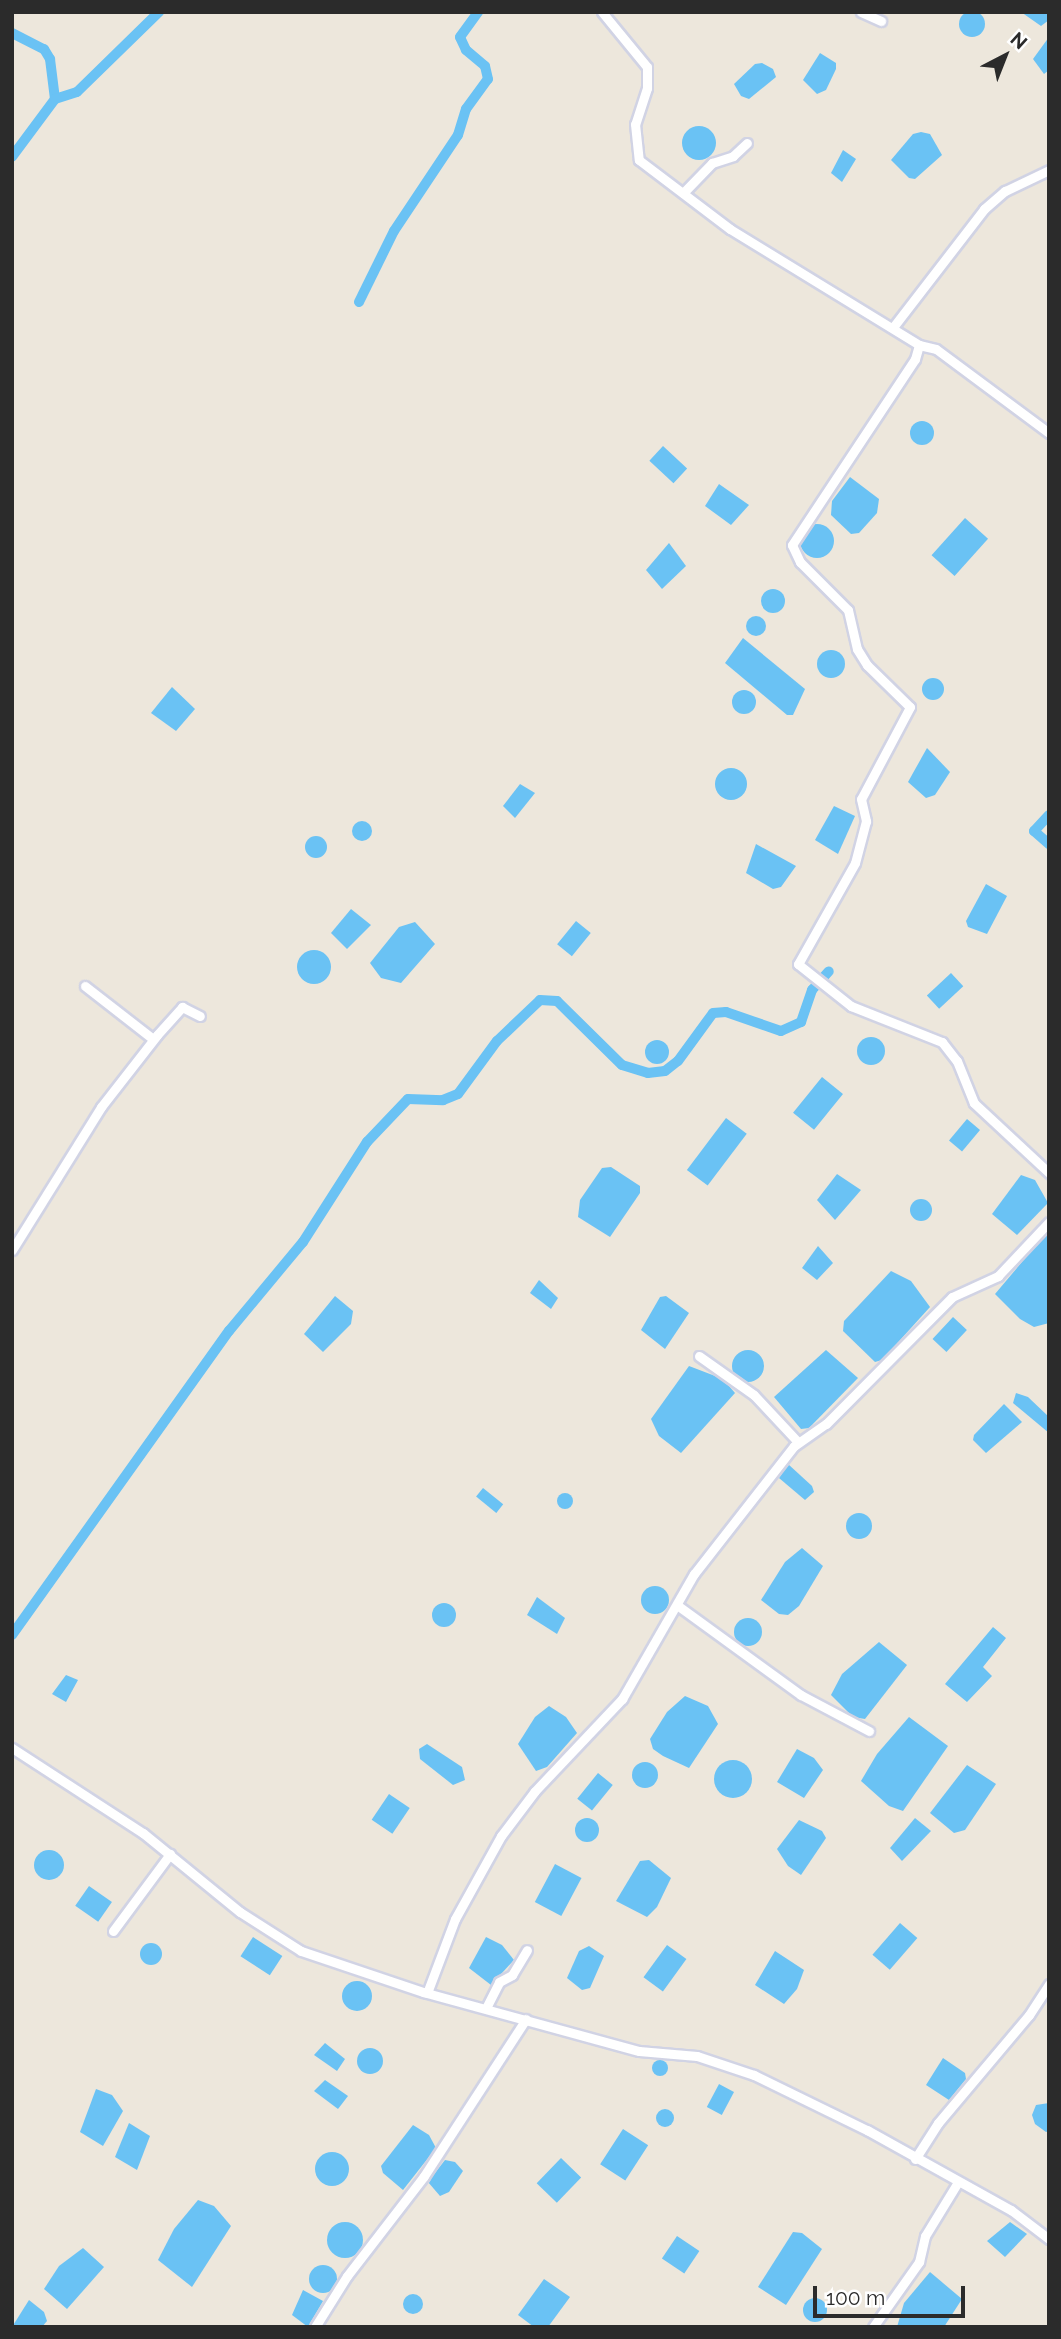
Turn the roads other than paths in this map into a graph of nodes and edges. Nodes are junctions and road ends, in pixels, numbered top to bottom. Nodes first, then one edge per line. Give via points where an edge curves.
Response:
1 (602, 12) edge
2 (861, 12) edge
3 (881, 21) dead end
4 (747, 143) dead end
5 (1049, 170) edge
6 (683, 193) junction
7 (894, 326) junction
8 (919, 345) junction
9 (1049, 433) edge
10 (85, 986) dead end
11 (200, 1016) dead end
12 (153, 1039) junction
13 (1049, 1173) edge
14 (1049, 1222) edge
15 (12, 1250) edge
16 (699, 1356) dead end
17 (798, 1442) junction
18 (677, 1605) junction
19 (869, 1731) dead end
20 (12, 1748) edge
21 (170, 1854) junction
22 (113, 1931) dead end
23 (527, 1950) dead end
24 (1049, 1984) edge
25 (427, 1993) junction
26 (486, 2008) junction
27 (526, 2019) junction
28 (915, 2159) junction
29 (958, 2182) junction
30 (1049, 2239) edge
31 (315, 2327) edge
32 (873, 2327) edge

1 - 6 street via 647,67 647,88 635,124 639,160
2 - 3 street
4 - 6 street via 733,156 712,163
5 - 7 street via 1005,191 984,209
6 - 7 street via 786,264
7 - 8 street
8 - 9 street via 936,349
8 - 13 street via 915,359 792,545 800,562 848,610 857,649 867,665 910,707 861,799 866,821 855,863 797,964 828,991 868,1014 942,1042 957,1061 974,1102
10 - 12 street
11 - 12 street via 182,1007
12 - 15 street via 101,1107
14 - 17 street via 998,1276 952,1297 825,1424
16 - 17 street via 754,1395
17 - 18 street via 701,1565
18 - 19 street via 801,1695
18 - 25 street via 622,1699 535,1791 501,1836 455,1919
20 - 21 street via 104,1805
21 - 22 street
21 - 25 street via 273,1937 312,1955
23 - 26 street via 512,1975 499,1982
24 - 28 street via 1030,2015 938,2123
25 - 26 street
26 - 27 street
27 - 28 street via 639,2051 697,2056 754,2075 867,2130
27 - 31 street via 424,2176 347,2276
28 - 29 street
29 - 30 street via 1011,2210
29 - 32 street via 925,2236 919,2262

